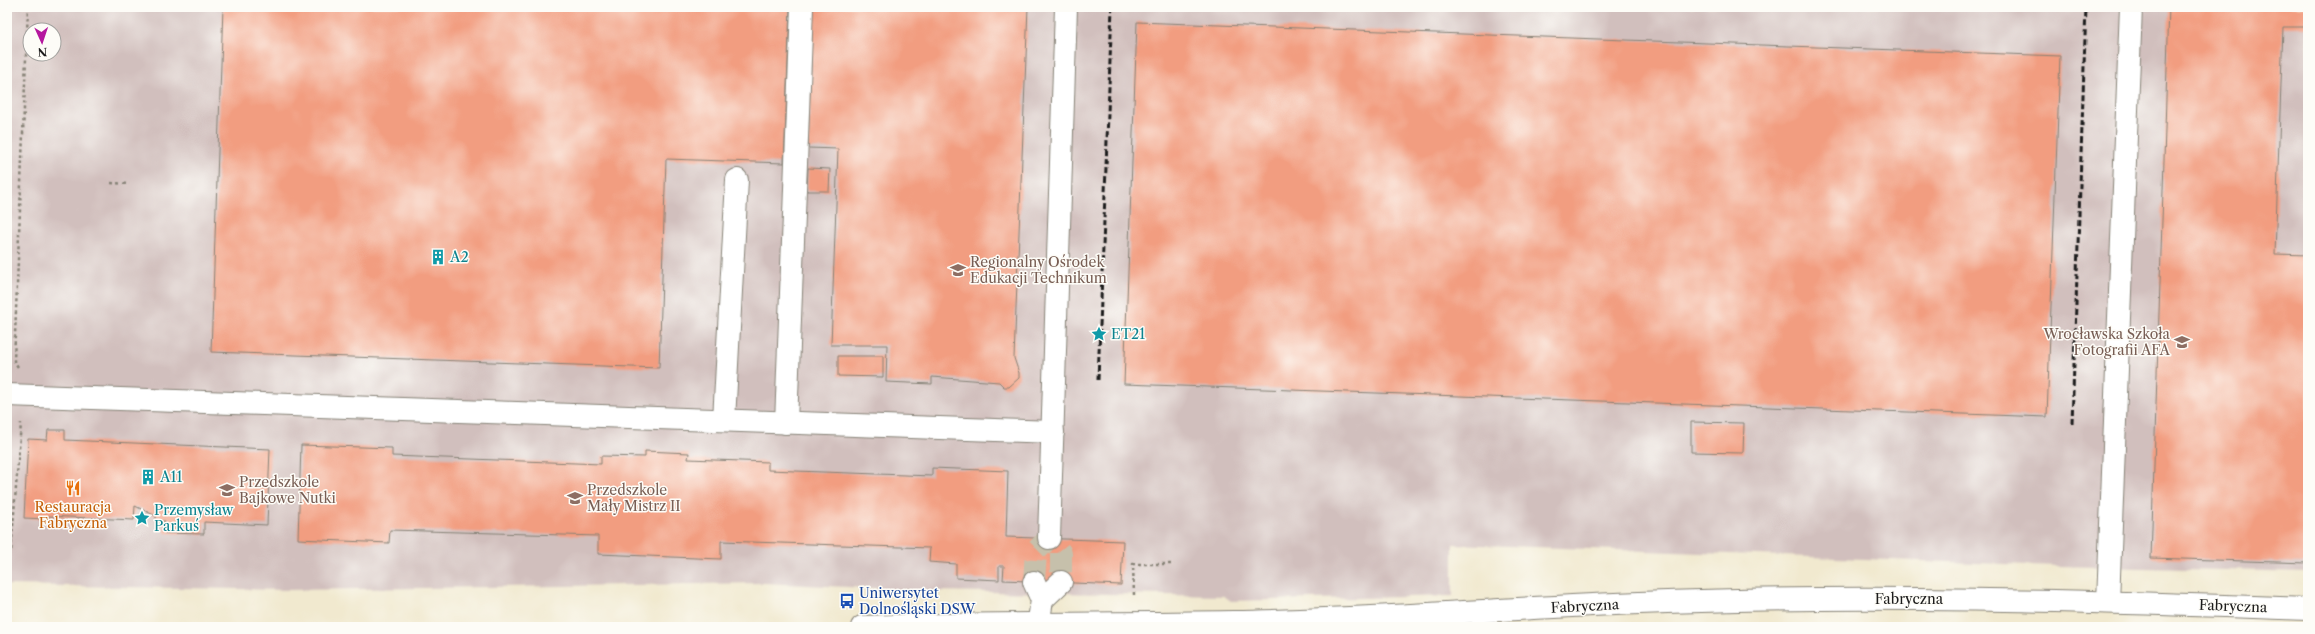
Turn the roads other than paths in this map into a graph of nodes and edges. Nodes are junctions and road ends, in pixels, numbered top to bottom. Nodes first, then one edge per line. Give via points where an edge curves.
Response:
1 (802, 7) edge
2 (1066, 7) edge
3 (2131, 7) edge
4 (737, 180) dead end
5 (7, 395) edge
6 (724, 420) junction
7 (786, 423) junction
8 (1053, 432) junction
9 (1049, 538) dead end
10 (1061, 582) dead end
11 (2108, 602) junction
12 (2308, 609) edge
13 (1038, 626) edge
14 (862, 627) edge

1 - 7 street
2 - 8 street
3 - 11 street
4 - 6 street
5 - 6 street
6 - 7 street
7 - 8 street
8 - 9 street
10 - 13 street via 1038,591
11 - 12 street, Fabryczna
11 - 13 street, Fabryczna via 1878,599 1640,603 1398,617
13 - 14 street, Fabryczna

